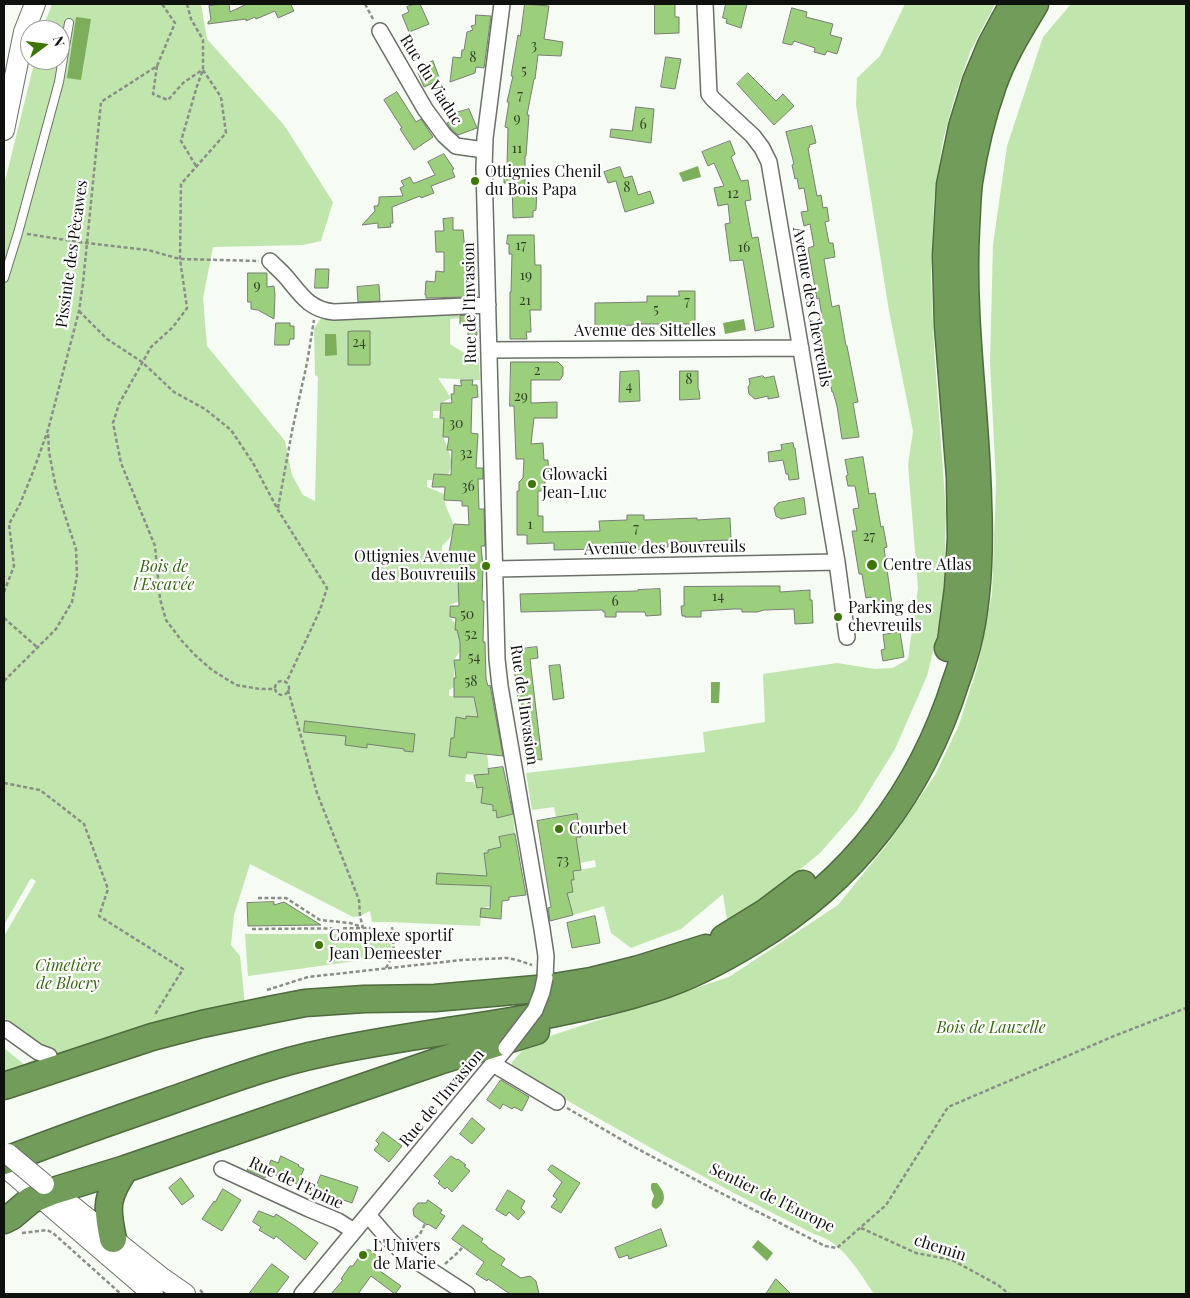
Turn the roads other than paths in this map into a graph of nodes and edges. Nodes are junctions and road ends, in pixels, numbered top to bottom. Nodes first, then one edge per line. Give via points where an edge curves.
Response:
1 (24, 4) edge
2 (35, 4) edge
3 (502, 4) edge
4 (705, 4) edge
5 (1013, 4) edge
6 (1035, 4) edge
7 (24, 20) edge
8 (29, 20) edge
9 (380, 32) road end
10 (20, 52) edge
11 (61, 70) edge
12 (4, 130) edge
13 (484, 150) junction
14 (270, 261) road end
15 (4, 278) edge
16 (488, 305) junction
17 (801, 348) junction
18 (489, 350) junction
19 (837, 562) junction
20 (495, 569) junction
21 (847, 637) dead end
22 (706, 948) junction
23 (578, 1010) junction
24 (7, 1027) edge
25 (49, 1056) dead end
26 (493, 1064) junction
27 (4, 1086) edge
28 (557, 1102) road end
29 (4, 1145) edge
30 (4, 1150) edge
31 (4, 1161) edge
32 (4, 1166) edge
33 (125, 1169) junction
34 (222, 1169) dead end
35 (42, 1190) junction
36 (368, 1215) junction
37 (10, 1227) edge
38 (354, 1231) junction
39 (113, 1239) junction
40 (153, 1294) edge
41 (185, 1294) edge
42 (302, 1294) edge
43 (467, 1294) edge

1 - 7 main road
2 - 8 main road
3 - 13 street, Rue de l'Invasion
4 - 17 street, Avenue des Chevreuils via 709,94 752,136 769,162
5 - 22 highway via 990,46 976,81 950,184 946,256 948,326 960,477 961,538 951,641 932,702 888,788 832,858 766,912
6 - 23 highway via 994,82 969,185 965,253 978,470 980,538 977,592 968,645 949,704 926,758 874,837 845,869 778,926 696,973
9 - 13 street, Rue du Viaduc via 444,135 456,146
10 - 12 main road
11 - 15 lane
13 - 16 street, Rue de l'Invasion
14 - 16 street via 307,301 325,311
16 - 18 street, Rue de l'Invasion
17 - 18 street, Avenue des Sittelles
17 - 19 street, Avenue des Chevreuils
18 - 20 street, Rue de l'Invasion
19 - 20 street, Avenue des Bouvreuils
19 - 21 street, Avenue des Chevreuils
20 - 26 street, Rue de l'Invasion, bridge via 500,686 546,956 542,992 535,1010
22 - 27 highway via 639,969 548,988 434,998 305,1003 269,1010 152,1037
22 - 29 highway via 656,972 555,1000 411,1021 318,1038 264,1053
23 - 31 highway via 379,1042 302,1058 268,1067
23 - 33 highway via 539,1030
24 - 25 street via 38,1052
26 - 28 street
26 - 36 street, Rue de l'Invasion
30 - 35 main road, bridge
32 - 35 main road
33 - 35 highway
33 - 39 highway via 110,1194 108,1209
34 - 38 street, Rue de l'Epine
35 - 37 highway via 12,1216
35 - 39 main road
35 - 40 main road
36 - 38 street, Rue de l'Invasion
36 - 43 street via 401,1251
38 - 42 street, Rue de l'Invasion
39 - 41 main road

